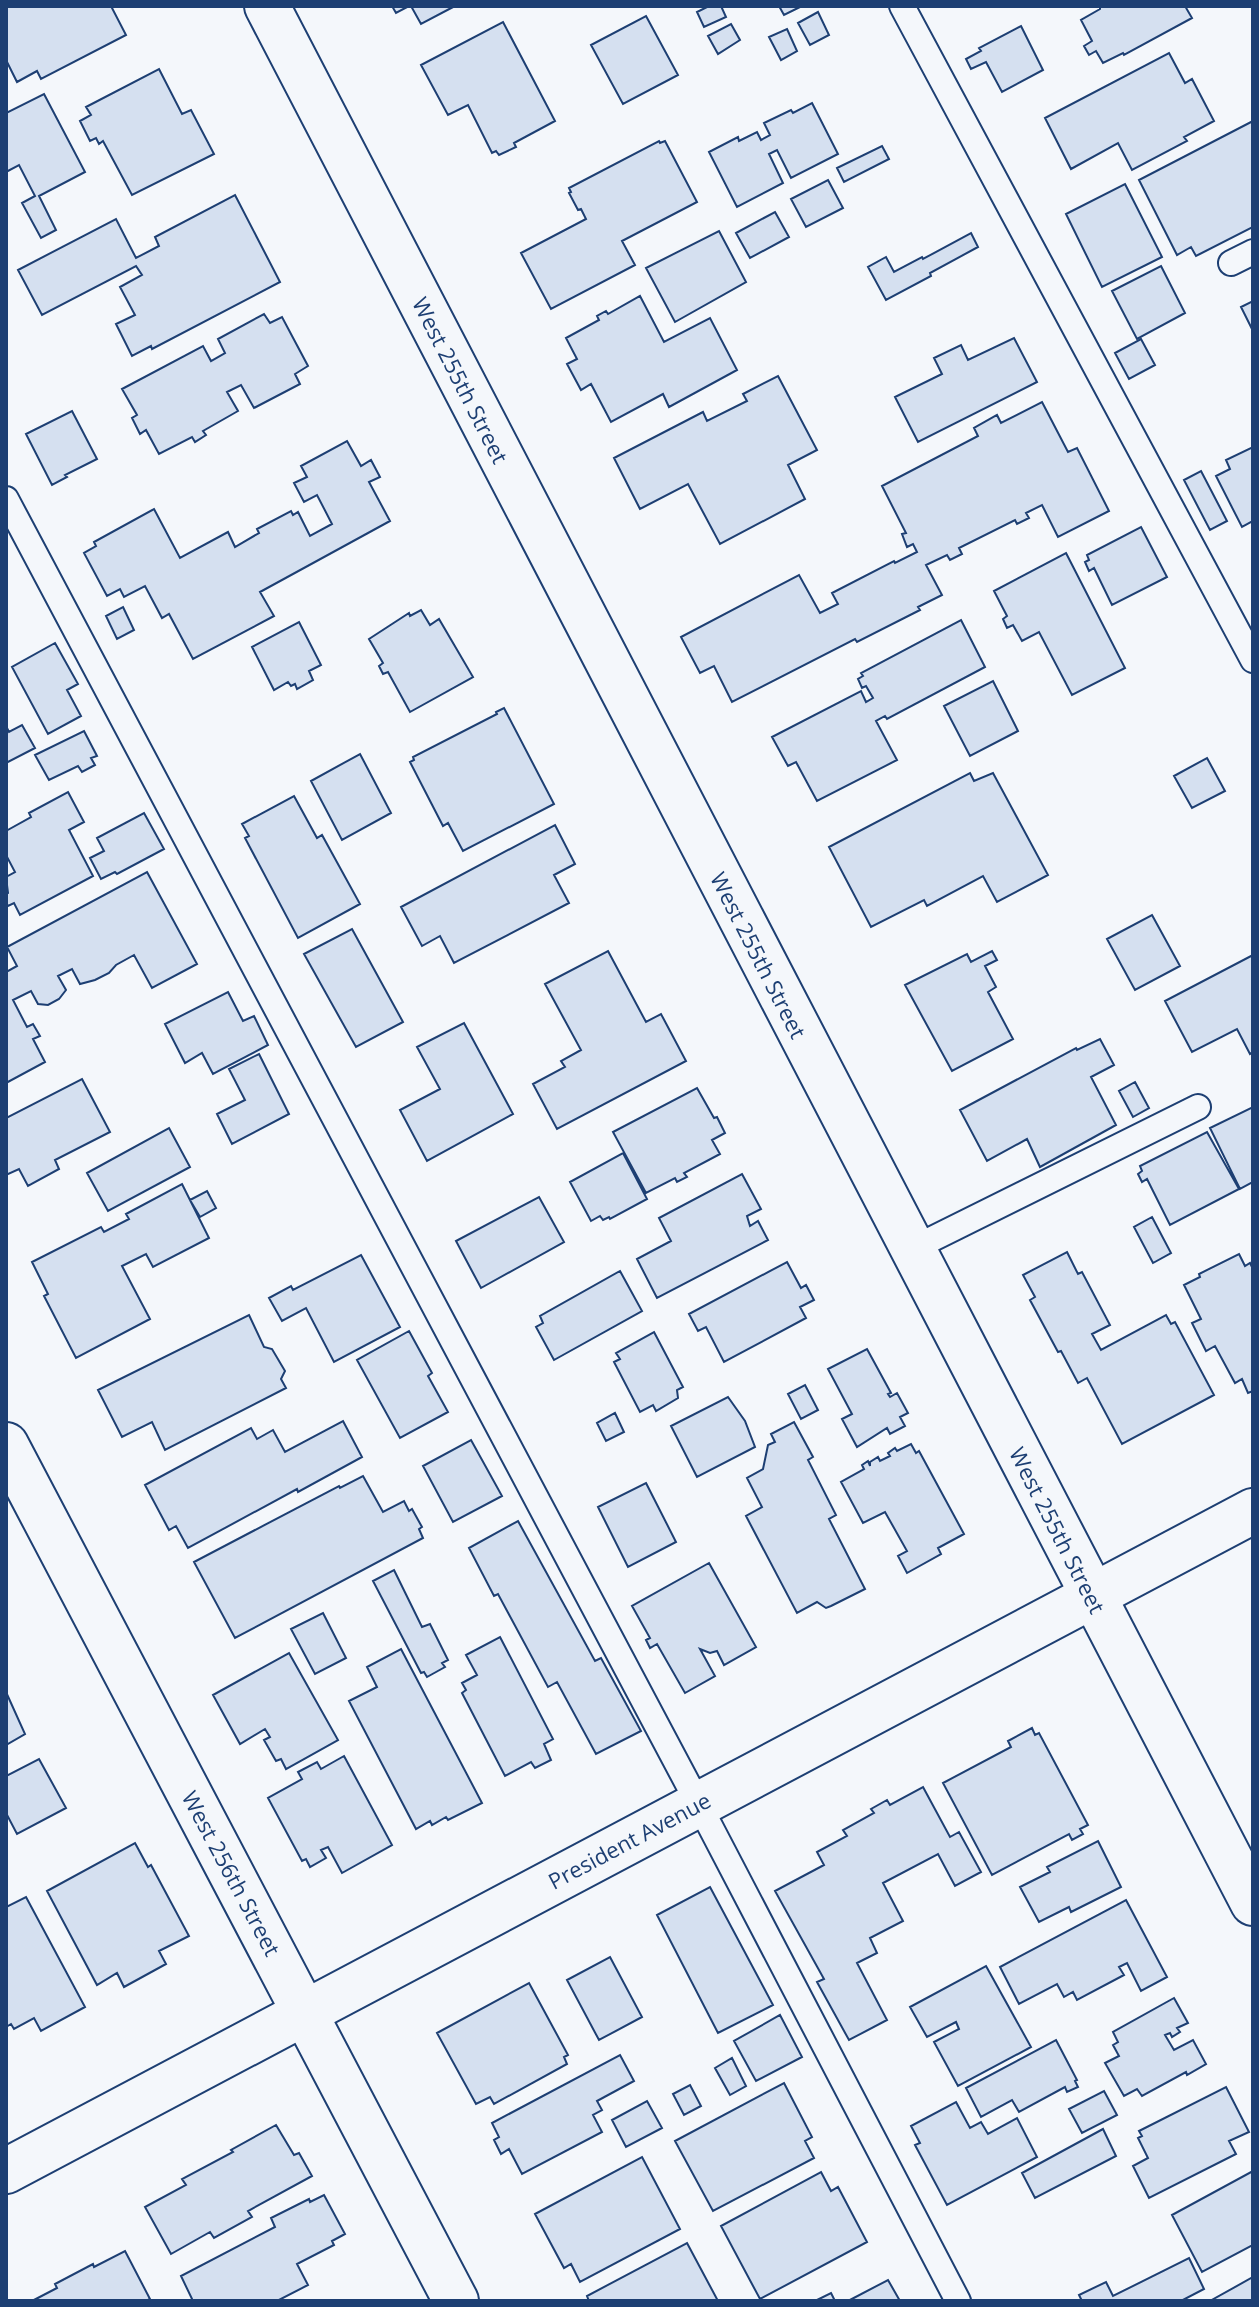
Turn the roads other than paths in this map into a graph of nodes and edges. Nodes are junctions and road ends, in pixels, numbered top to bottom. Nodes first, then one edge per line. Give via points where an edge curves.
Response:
1 (267, 6) edge
2 (902, 6) edge
3 (6, 499) edge
4 (1253, 660) edge
5 (1198, 1107) dead end
6 (912, 1249) junction
7 (6, 1445) edge
8 (1253, 1511) edge
9 (1093, 1596) junction
10 (698, 1803) junction
11 (1253, 1903) edge
12 (305, 2012) junction
13 (6, 2171) edge
14 (456, 2301) edge
15 (958, 2301) edge

1 - 6 street, West 255th Street
2 - 4 lane
3 - 10 lane
5 - 6 lane
6 - 9 street, West 255th Street
7 - 12 street, West 256th Street
8 - 9 street, President Avenue
9 - 10 street, President Avenue
9 - 11 street, West 255th Street
10 - 12 street, President Avenue
10 - 15 lane
12 - 13 street, President Avenue
12 - 14 street, West 256th Street

